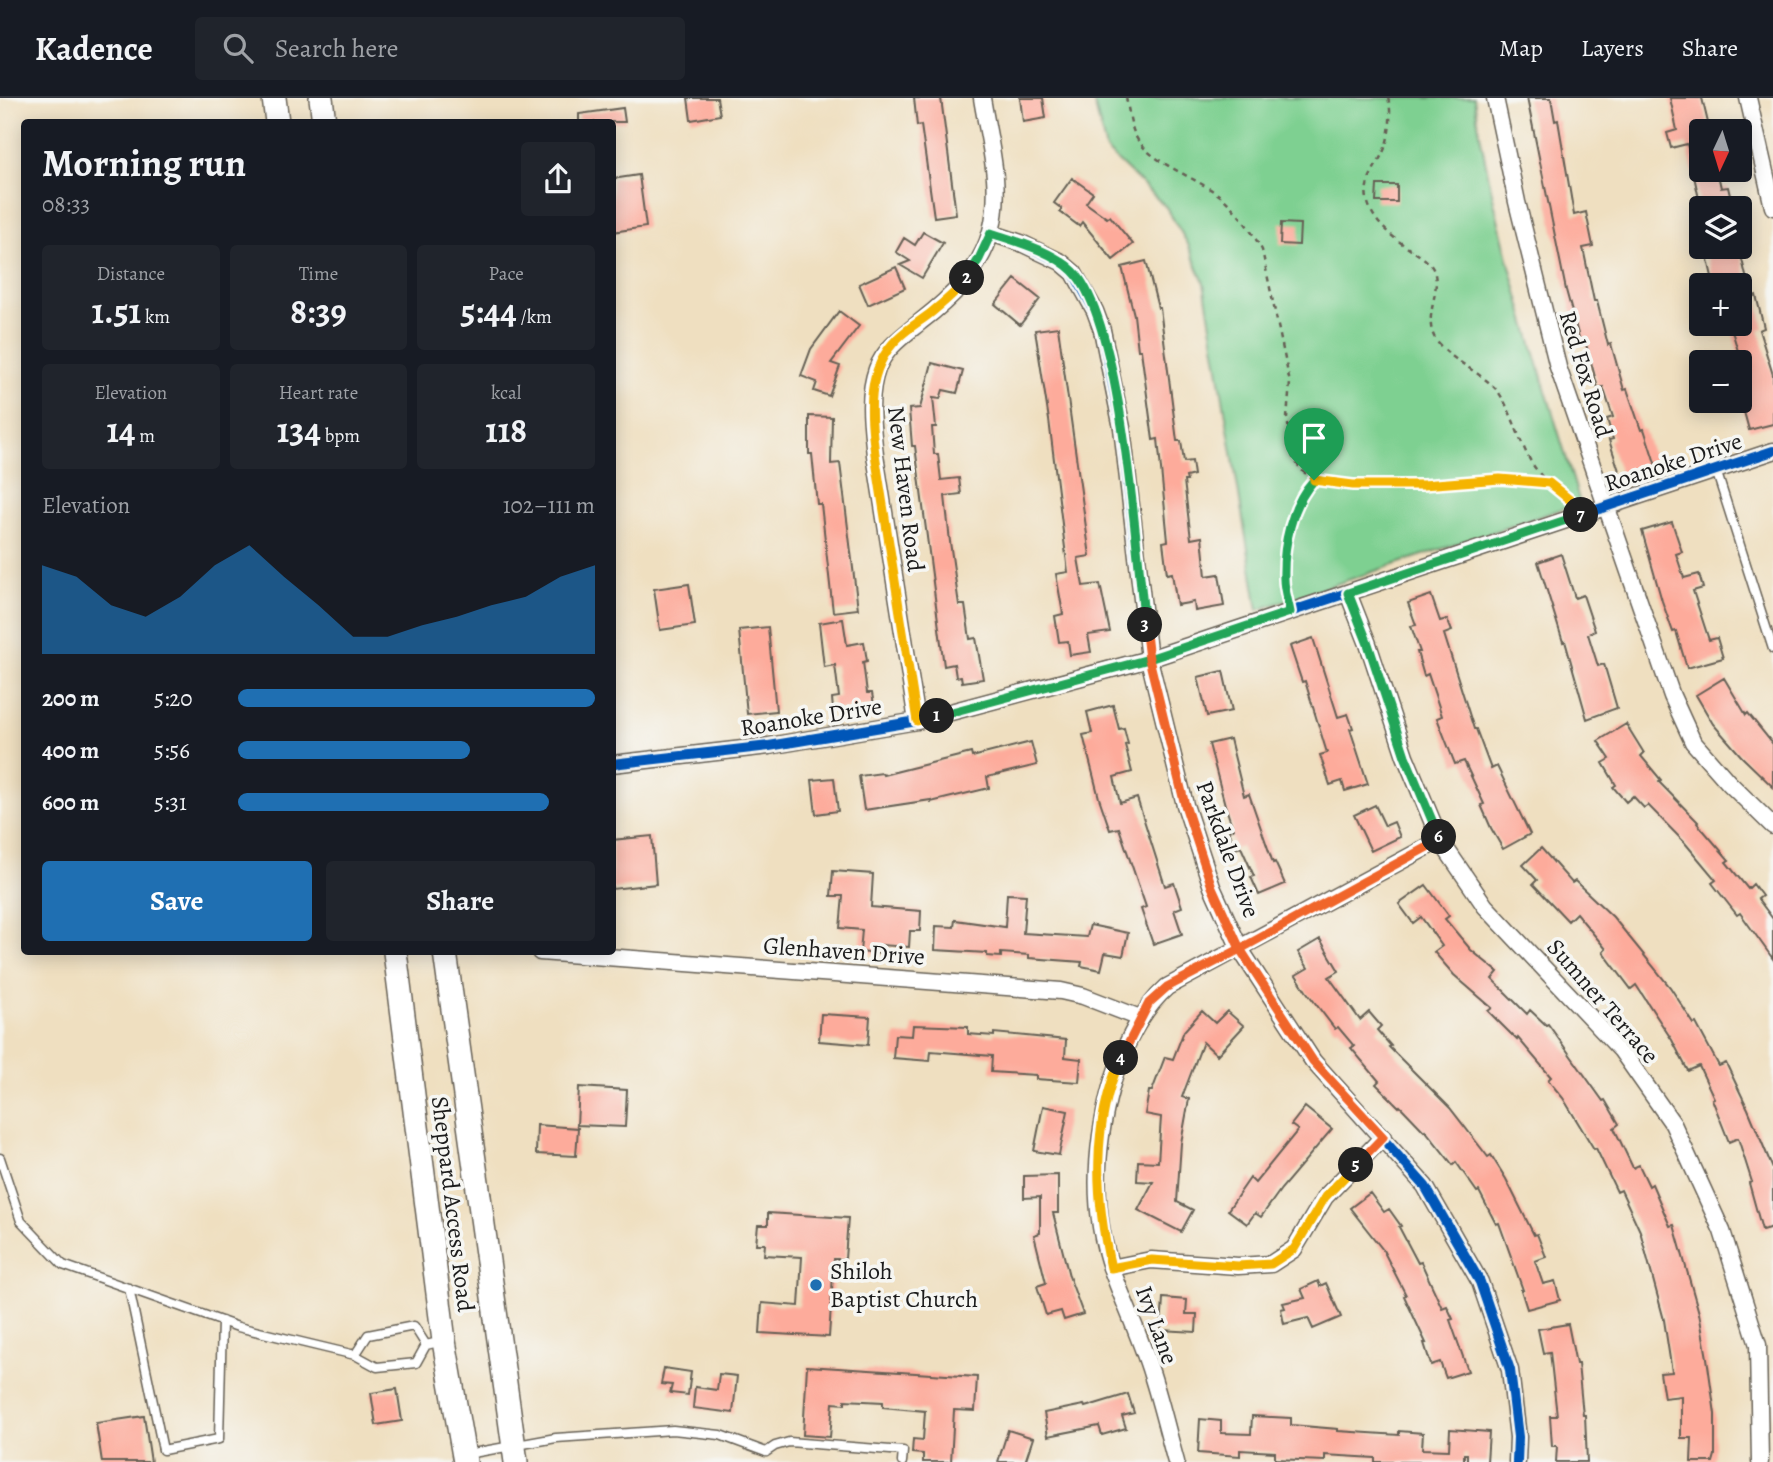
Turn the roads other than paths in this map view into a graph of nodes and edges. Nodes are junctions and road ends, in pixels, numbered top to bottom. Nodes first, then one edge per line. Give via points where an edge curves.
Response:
1 (274, 98) edge
2 (321, 98) edge
3 (982, 98) edge
4 (1495, 98) edge
5 (1748, 98) edge
6 (277, 119) edge
7 (324, 119) edge
8 (1773, 207) edge
9 (991, 233) junction
10 (1773, 451) edge
11 (1716, 470) junction
12 (1606, 506) junction
13 (1348, 593) junction
14 (1773, 649) edge
15 (1149, 659) junction
16 (917, 721) junction
17 (616, 764) edge
18 (1773, 826) edge
19 (1440, 840) junction
20 (1240, 949) junction
21 (395, 955) edge
22 (446, 955) edge
23 (580, 955) edge
24 (1140, 1018) junction
25 (1383, 1137) junction
26 (0, 1158) edge
27 (1111, 1268) junction
28 (128, 1288) junction
29 (222, 1321) junction
30 (435, 1343) junction
31 (355, 1355) junction
32 (766, 1452) junction
33 (515, 1454) edge
34 (464, 1458) edge
35 (768, 1462) edge
36 (902, 1462) edge
37 (1175, 1462) edge
38 (1517, 1462) edge
39 (1760, 1462) edge

1 - 6 main road
2 - 7 main road
3 - 9 street, New Haven Road via 996,186
4 - 12 street, Red Fox Road via 1558,367
5 - 8 street
9 - 15 street, Parkdale Drive via 1021,243 1074,272 1099,321 1122,428
9 - 16 street, New Haven Road via 963,284 886,353 871,392 875,454
10 - 11 street, Roanoke Drive
11 - 12 street, Roanoke Drive
11 - 14 lane
12 - 13 street, Roanoke Drive
12 - 18 street, Red Fox Road via 1672,696 1693,742
13 - 15 street, Roanoke Drive
13 - 19 street, Sumner Terrace
15 - 16 street, Roanoke Drive
15 - 20 street, Parkdale Drive via 1185,805 1212,887
16 - 17 street, Roanoke Drive via 769,746
19 - 20 street, Ivy Lane
19 - 39 street, Sumner Terrace via 1485,906 1621,1050 1673,1124 1722,1231 1758,1345
20 - 24 street, Ivy Lane via 1167,987
20 - 25 street, Parkdale Drive via 1313,1061
21 - 30 main road, Sheppard Access Road
22 - 33 main road, Sheppard Access Road
23 - 24 street, Glenhaven Drive via 1061,991
24 - 27 street, Ivy Lane via 1116,1069 1098,1149 1098,1199
25 - 27 street via 1325,1197 1294,1249 1271,1264 1152,1260
25 - 38 street, Parkdale Drive via 1425,1186 1480,1282 1510,1370
26 - 28 lane via 21,1222 63,1265
27 - 37 street, Ivy Lane via 1152,1374
28 - 29 lane
28 - 29 lane via 163,1450 219,1439
29 - 31 lane
30 - 31 lane via 416,1363 377,1367
30 - 31 lane via 414,1326 398,1328 368,1335
30 - 34 main road, Sheppard Access Road
32 - 33 lane via 720,1435 673,1430 556,1438
32 - 35 lane
32 - 36 lane via 789,1442 903,1451
33 - 34 lane

